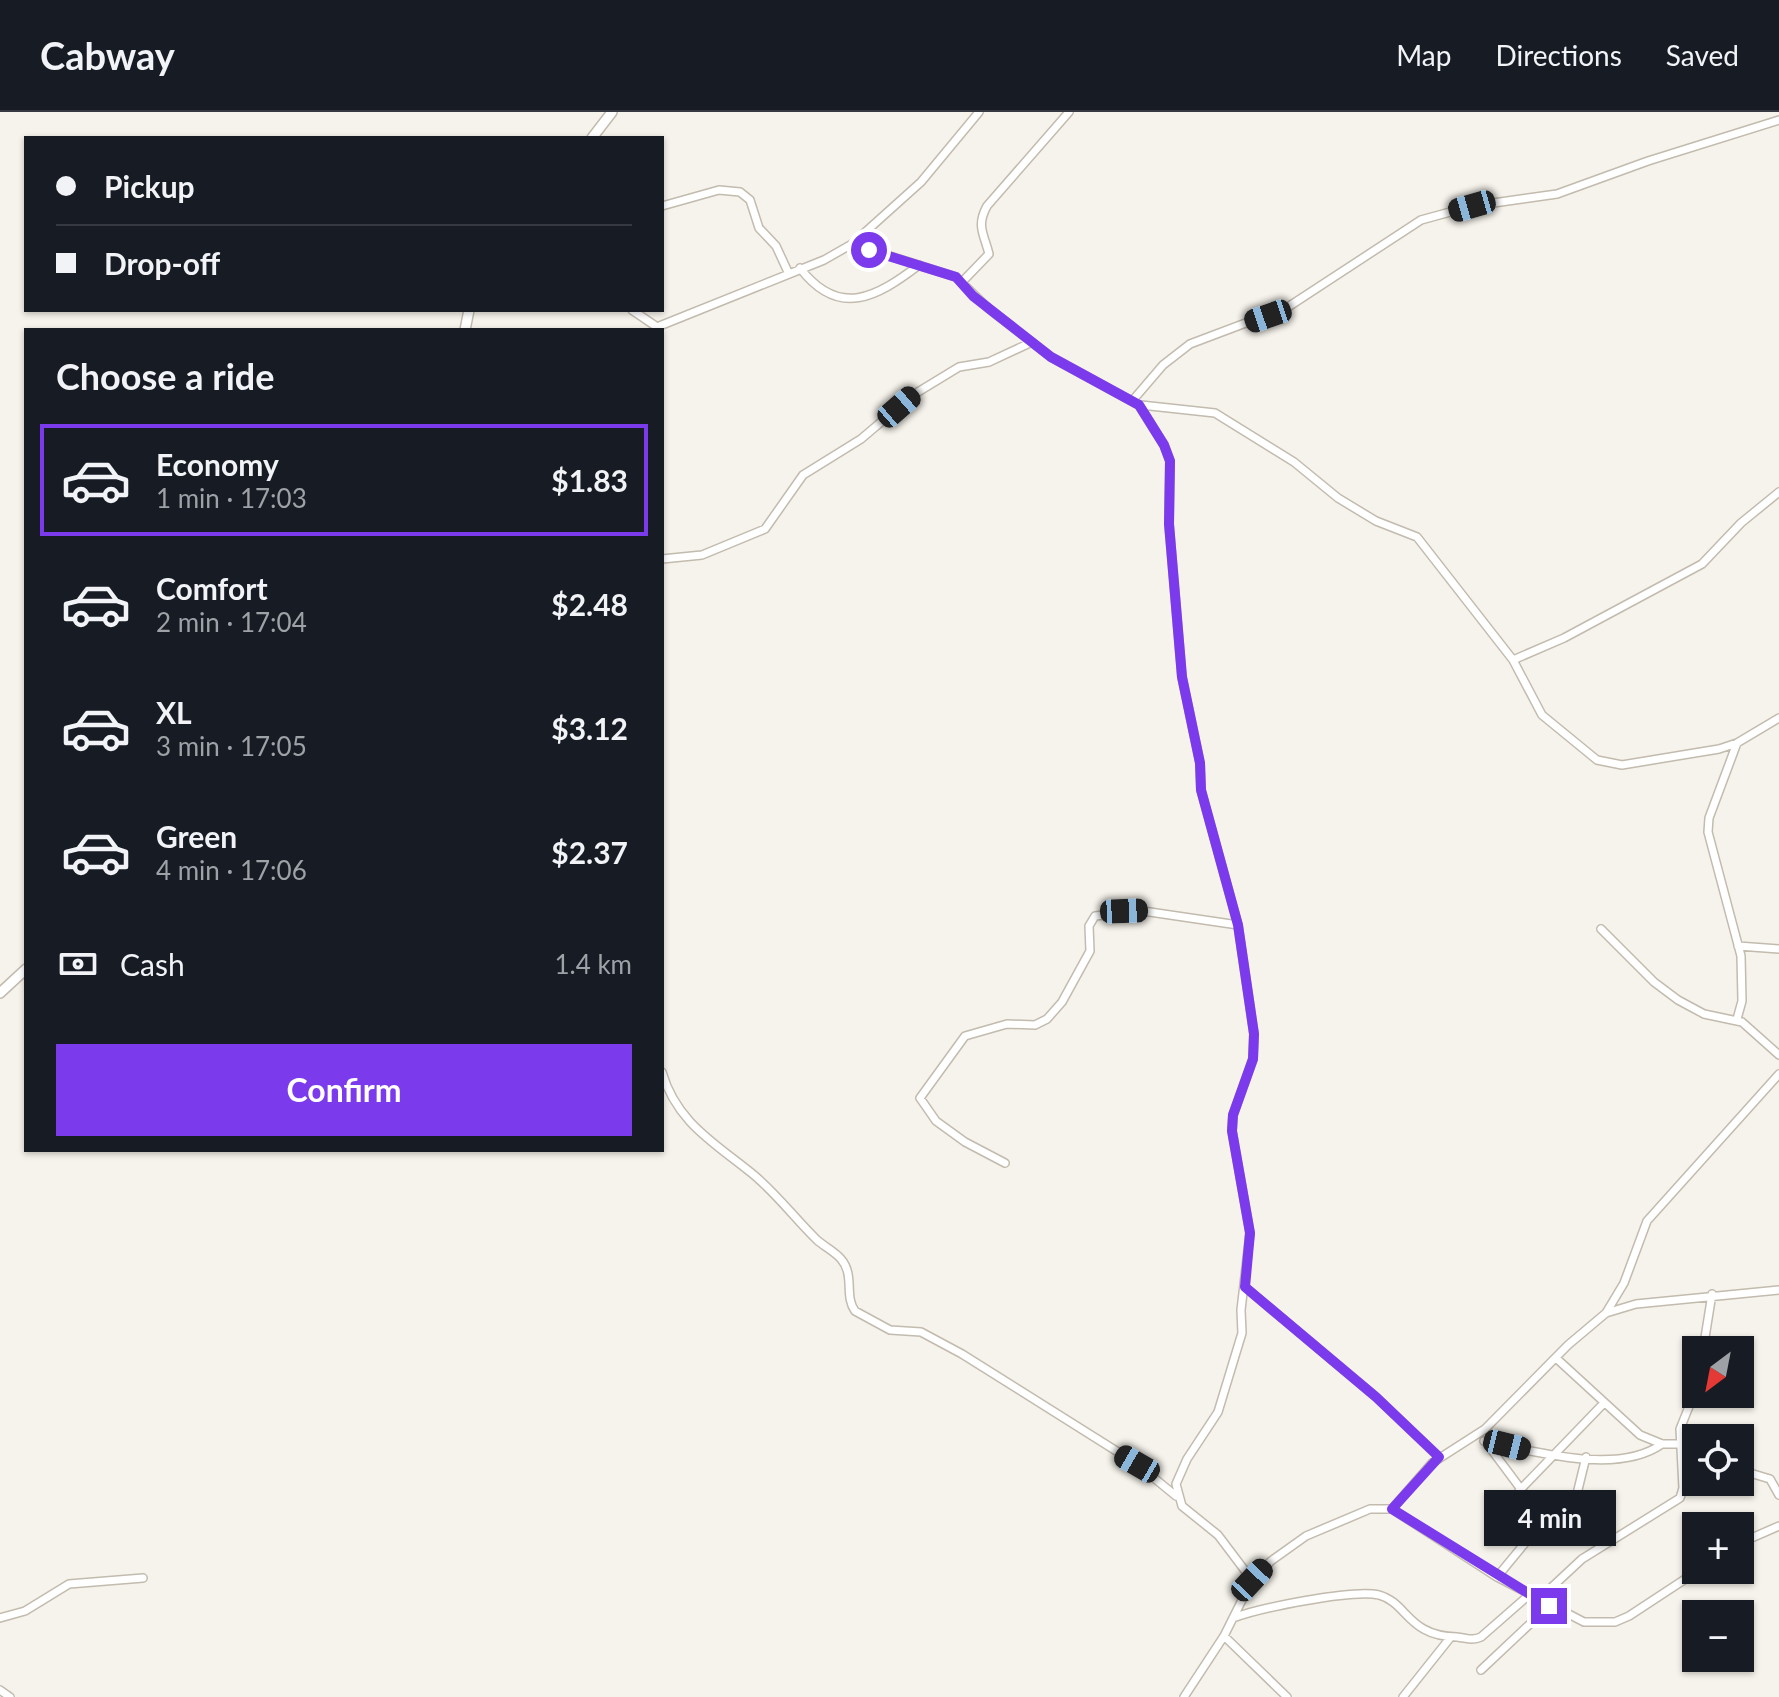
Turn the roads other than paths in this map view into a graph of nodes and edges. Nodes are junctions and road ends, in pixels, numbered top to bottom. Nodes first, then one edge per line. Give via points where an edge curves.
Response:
1 (612, 112) edge
2 (979, 112) edge
3 (1069, 112) edge
4 (1779, 120) edge
5 (594, 136) edge
6 (664, 205) edge
7 (852, 244) junction
8 (919, 265) junction
9 (800, 268) junction
10 (788, 272) junction
11 (962, 282) junction
12 (634, 312) edge
13 (653, 328) edge
14 (656, 328) edge
15 (1032, 342) junction
16 (1136, 403) junction
17 (1779, 492) edge
18 (664, 559) edge
19 (1513, 660) junction
20 (1779, 718) edge
21 (1737, 743) junction
22 (1238, 925) junction
23 (1601, 929) dead end
24 (1738, 946) junction
25 (1779, 949) edge
26 (24, 971) edge
27 (0, 993) edge
28 (1737, 1019) junction
29 (1779, 1055) edge
30 (1779, 1075) edge
31 (664, 1077) edge
32 (1772, 1083) junction
33 (1779, 1090) edge
34 (1005, 1163) dead end
35 (1245, 1287) junction
36 (1779, 1290) edge
37 (1712, 1294) junction
38 (1606, 1313) junction
39 (1705, 1336) edge
40 (1556, 1358) junction
41 (1604, 1403) junction
42 (1688, 1408) edge
43 (1478, 1433) junction
44 (1484, 1441) junction
45 (1662, 1444) junction
46 (1680, 1444) junction
47 (1555, 1456) junction
48 (1439, 1457) junction
49 (1586, 1457) junction
50 (1682, 1458) edge
51 (1754, 1474) edge
52 (1682, 1485) edge
53 (1519, 1491) junction
54 (1779, 1495) edge
55 (1177, 1496) junction
56 (1392, 1509) junction
57 (1544, 1520) junction
58 (1779, 1526) edge
59 (1754, 1537) edge
60 (1497, 1577) junction
61 (143, 1578) dead end
62 (1252, 1580) junction
63 (1682, 1581) edge
64 (1529, 1595) junction
65 (1538, 1600) junction
66 (1549, 1606) junction
67 (0, 1618) edge
68 (1232, 1619) junction
69 (1224, 1636) junction
70 (1450, 1638) junction
71 (1481, 1670) dead end
72 (0, 1690) edge
73 (10, 1697) edge
74 (1184, 1697) edge
75 (1287, 1697) edge
76 (1403, 1697) edge

1 - 5 street
2 - 7 street via 921,182
3 - 11 street via 987,206 980,230 989,254
4 - 16 street via 1557,194 1472,206 1421,220 1288,307 1190,344 1163,365
6 - 10 street via 719,190 740,192 750,200 759,228 776,246
7 - 8 street
7 - 9 street
8 - 9 street via 869,298 824,292
8 - 11 street
9 - 10 street
10 - 14 street
11 - 15 street
12 - 13 street
15 - 16 street via 1085,378
15 - 18 street via 989,362 959,367 913,395 861,439 803,475 765,529 702,555
16 - 19 street via 1215,413 1294,462 1338,498 1417,537
16 - 22 street via 1156,428 1170,461 1169,524 1182,677 1201,790
17 - 19 street via 1702,564
19 - 21 street via 1542,715 1588,754 1611,765
20 - 21 street
21 - 24 street via 1708,832
22 - 34 street via 1143,911 1095,916 1089,926 1090,951 1047,1019 965,1036 920,1098 936,1121
22 - 35 street via 1254,1034 1253,1059 1232,1131 1250,1233
23 - 28 street via 1678,1000 1704,1014
24 - 25 street
24 - 28 street via 1743,971
26 - 27 street
28 - 29 street
30 - 32 street
31 - 55 street via 701,1135 749,1170 845,1264 855,1311 890,1330 921,1332 962,1354 1137,1464
32 - 33 street
32 - 38 street via 1644,1225 1624,1283
35 - 48 street
35 - 55 street via 1242,1333 1228,1384 1218,1412 1178,1477
36 - 37 street
37 - 38 street
37 - 39 street
38 - 40 street
40 - 41 street
40 - 43 street
41 - 45 street via 1640,1435
41 - 47 street
42 - 46 street
43 - 44 street
43 - 48 street
44 - 47 street
44 - 53 street
45 - 46 street
45 - 49 street via 1624,1458
46 - 50 street
47 - 49 street
47 - 53 street
48 - 56 street
49 - 57 street via 1575,1502
51 - 54 street via 1770,1479
52 - 65 street via 1680,1498 1582,1559
53 - 57 street
55 - 62 street via 1218,1535
56 - 60 street
56 - 62 street via 1370,1509 1306,1536
57 - 60 street
58 - 59 street
60 - 64 street
61 - 67 street via 77,1582 25,1611
62 - 68 street
63 - 66 street via 1615,1622 1584,1622
64 - 65 street
64 - 70 street via 1477,1639
65 - 66 street
66 - 71 street
68 - 69 street
68 - 70 street via 1374,1594 1421,1629
69 - 74 street
69 - 75 street
70 - 76 street
72 - 73 street

